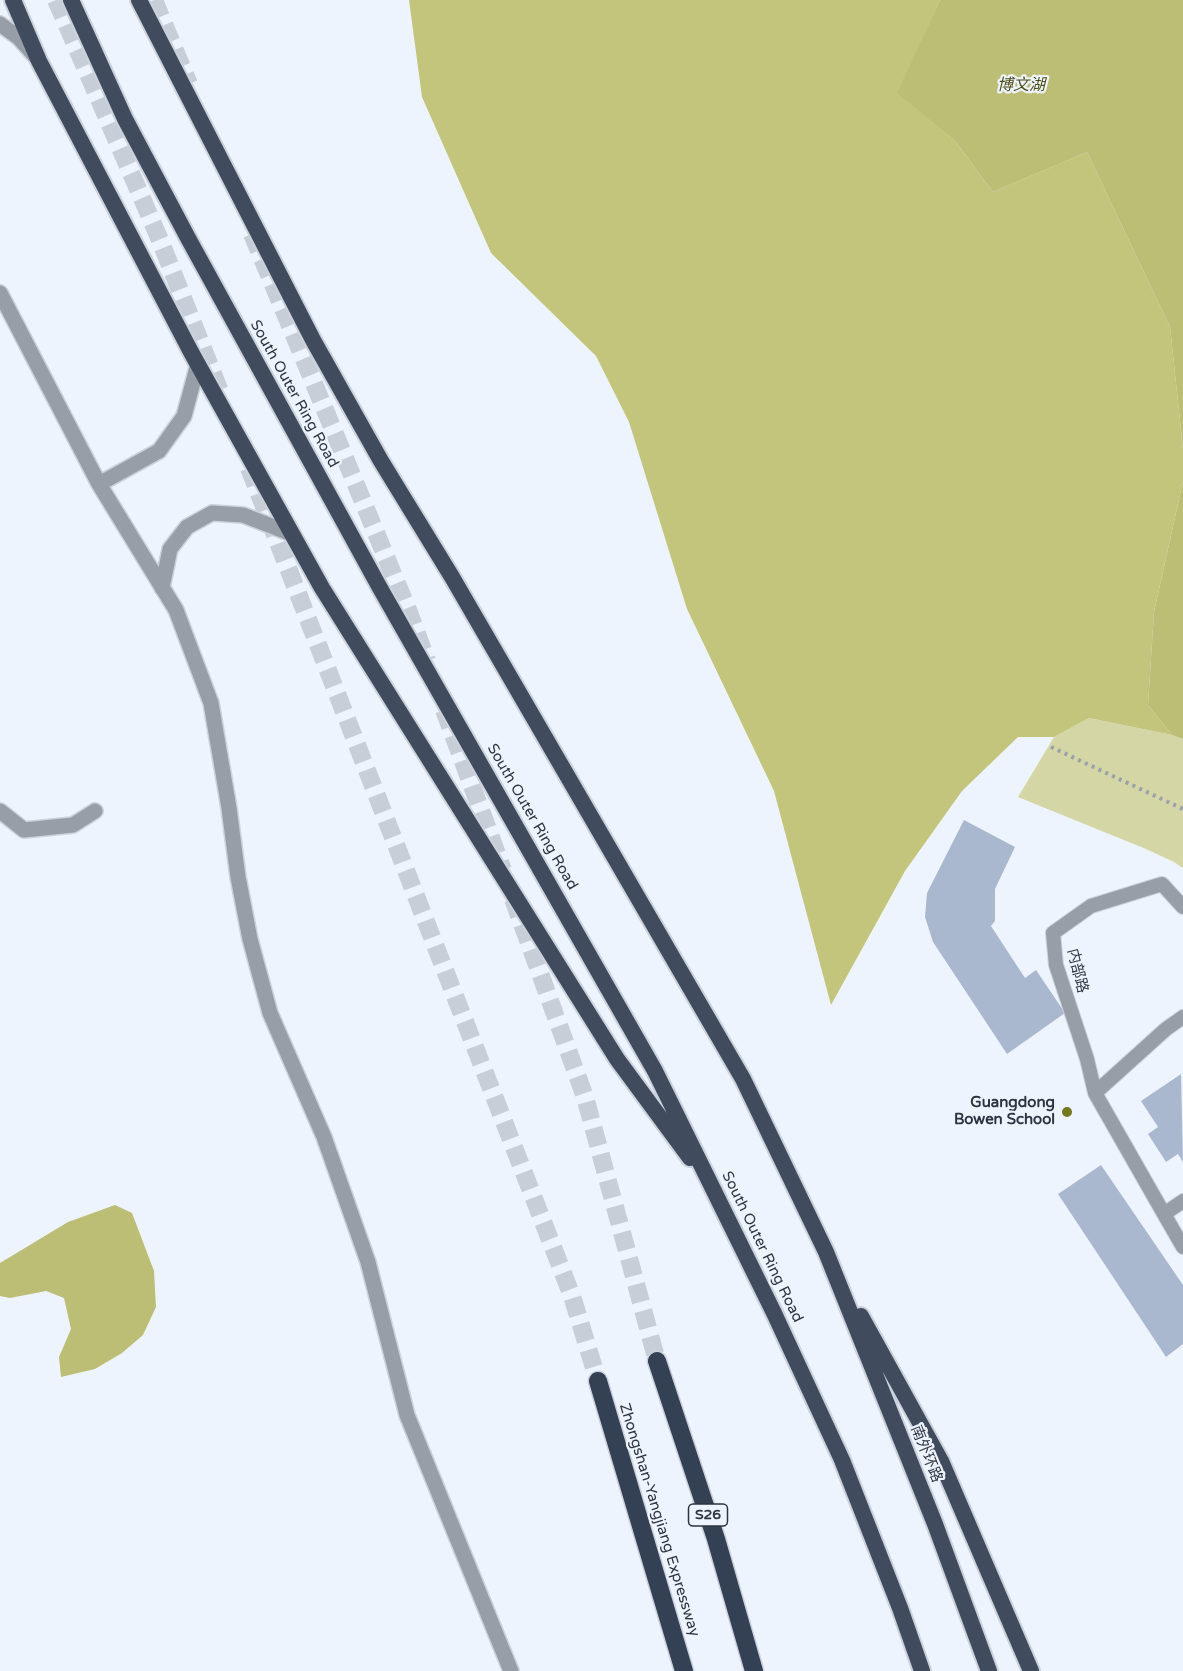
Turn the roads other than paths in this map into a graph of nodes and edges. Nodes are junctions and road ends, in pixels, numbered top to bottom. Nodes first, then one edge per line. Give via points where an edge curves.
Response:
1 (13, 0) edge
2 (72, 0) edge
3 (140, 0) edge
4 (0, 24) edge
5 (39, 61) junction
6 (0, 292) edge
7 (198, 364) junction
8 (99, 484) junction
9 (292, 534) junction
10 (162, 588) junction
11 (0, 811) edge
12 (95, 811) dead end
13 (1183, 907) edge
14 (1183, 1017) edge
15 (1095, 1093) junction
16 (717, 1194) junction
17 (1183, 1201) edge
18 (1164, 1214) junction
19 (1183, 1247) edge
20 (825, 1252) junction
21 (657, 1361) tunnel mouth
22 (598, 1381) tunnel mouth
23 (511, 1671) edge
24 (684, 1671) edge
25 (754, 1671) edge
26 (922, 1671) edge
27 (989, 1671) edge
28 (1031, 1671) edge

1 - 5 highway
2 - 16 highway, South Outer Ring Road via 125,118 188,238 380,588 627,1020
3 - 20 highway via 313,340 743,1079
4 - 5 street
5 - 7 highway
6 - 8 street
7 - 8 street via 184,416 159,451
7 - 9 highway
8 - 10 street
9 - 10 street via 243,515 212,513 187,527 171,549
9 - 16 highway via 617,1059
10 - 23 street via 176,610 211,703 238,878 270,1013 324,1137 368,1262 408,1415
11 - 12 street via 24,830 73,825
13 - 15 lane, 内部路 via 1161,884 1091,906 1053,933 1056,965 1088,1059
14 - 15 lane
15 - 18 lane, 内部路
16 - 26 highway, South Outer Ring Road via 842,1460
17 - 18 lane
18 - 19 lane, 内部路
20 - 27 highway, 南外环路 via 939,1534
20 - 28 highway via 941,1461
21 - 25 highway, S26 via 716,1539
22 - 24 highway, Zhongshan-Yangjiang Expressway

